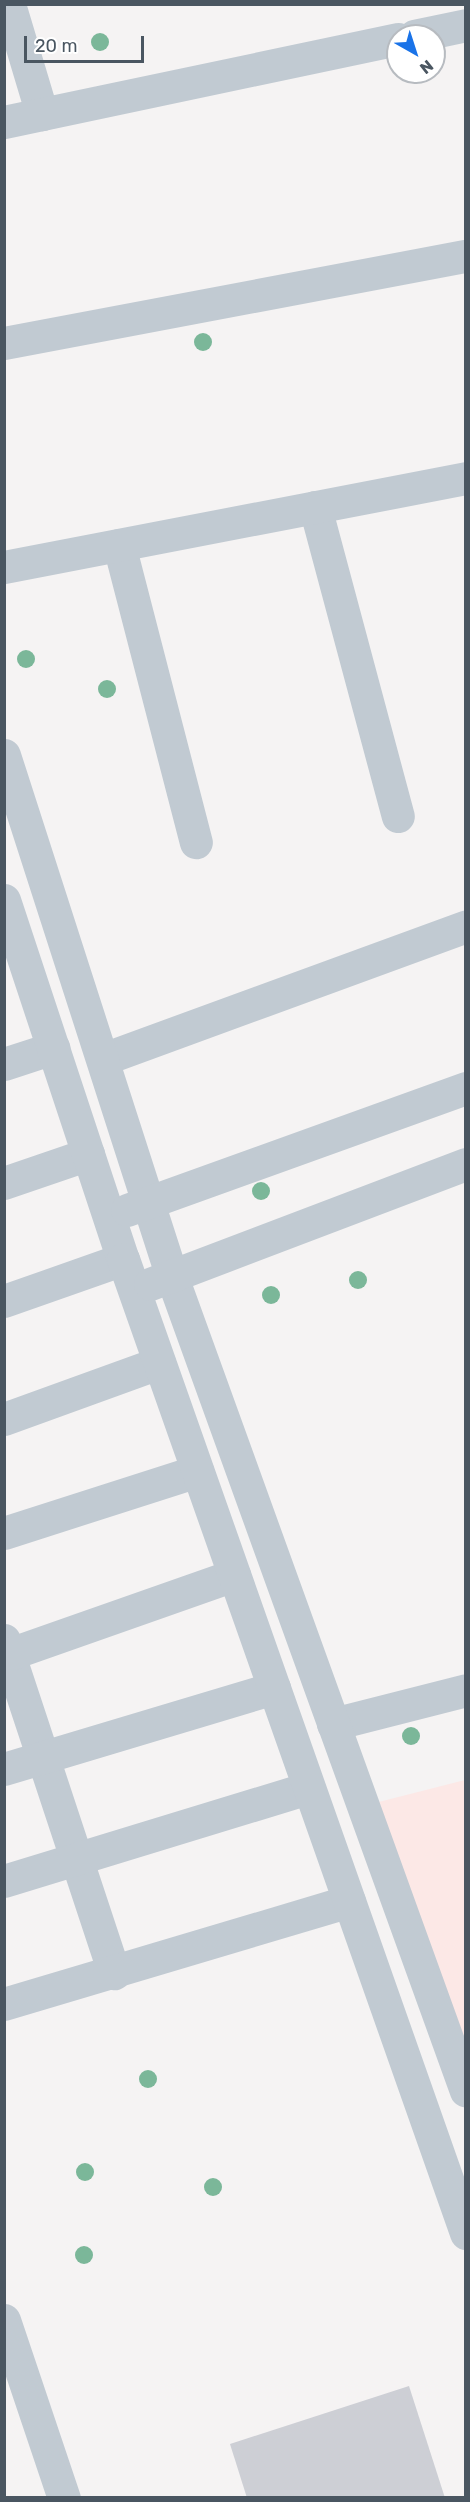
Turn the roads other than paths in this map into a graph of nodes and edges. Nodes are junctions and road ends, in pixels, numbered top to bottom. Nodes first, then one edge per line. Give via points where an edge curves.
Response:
1 (9, 4) edge
2 (465, 25) edge
3 (446, 29) edge
4 (386, 42) edge
5 (42, 114) junction
6 (4, 122) edge
7 (465, 256) edge
8 (4, 343) edge
9 (465, 478) edge
10 (315, 507) junction
11 (119, 545) junction
12 (4, 567) edge
13 (4, 754) edge
14 (398, 816) dead end
15 (196, 842) dead end
16 (4, 900) edge
17 (465, 926) edge
18 (11, 944) edge
19 (53, 1048) junction
20 (106, 1058) junction
21 (4, 1064) edge
22 (465, 1088) edge
23 (88, 1154) junction
24 (465, 1164) edge
25 (4, 1183) edge
26 (146, 1203) junction
27 (108, 1217) junction
28 (123, 1259) junction
29 (171, 1277) junction
30 (134, 1290) junction
31 (4, 1301) edge
32 (159, 1363) junction
33 (4, 1419) edge
34 (197, 1472) junction
35 (4, 1533) edge
36 (234, 1575) junction
37 (6, 1650) edge
38 (274, 1688) junction
39 (465, 1690) edge
40 (333, 1724) junction
41 (44, 1757) junction
42 (4, 1769) edge
43 (308, 1788) junction
44 (78, 1858) junction
45 (4, 1881) edge
46 (348, 1900) junction
47 (114, 1973) junction
48 (4, 2004) edge
49 (465, 2091) edge
50 (465, 2233) edge
51 (4, 2320) edge
52 (64, 2498) edge

1 - 5 street
2 - 3 street
4 - 5 street
5 - 6 street
7 - 8 street
9 - 10 street
10 - 11 street
10 - 14 street
11 - 12 street
11 - 15 street
13 - 20 street
16 - 18 street
17 - 20 street
18 - 19 street
19 - 21 street
19 - 23 street
20 - 26 street
22 - 26 street
23 - 25 street
23 - 27 street
24 - 29 street
26 - 27 street
26 - 29 street
27 - 28 street
28 - 30 street
28 - 31 street
29 - 30 street
29 - 40 street
30 - 32 street
32 - 33 street
32 - 34 street
34 - 35 street
34 - 36 street
36 - 37 street
36 - 38 street
37 - 41 street
38 - 41 street
38 - 43 street
39 - 40 street
40 - 49 street
41 - 42 street
41 - 44 street
43 - 44 street
43 - 46 street
44 - 45 street
44 - 47 street
46 - 47 street
46 - 50 street
47 - 48 street
51 - 52 street

